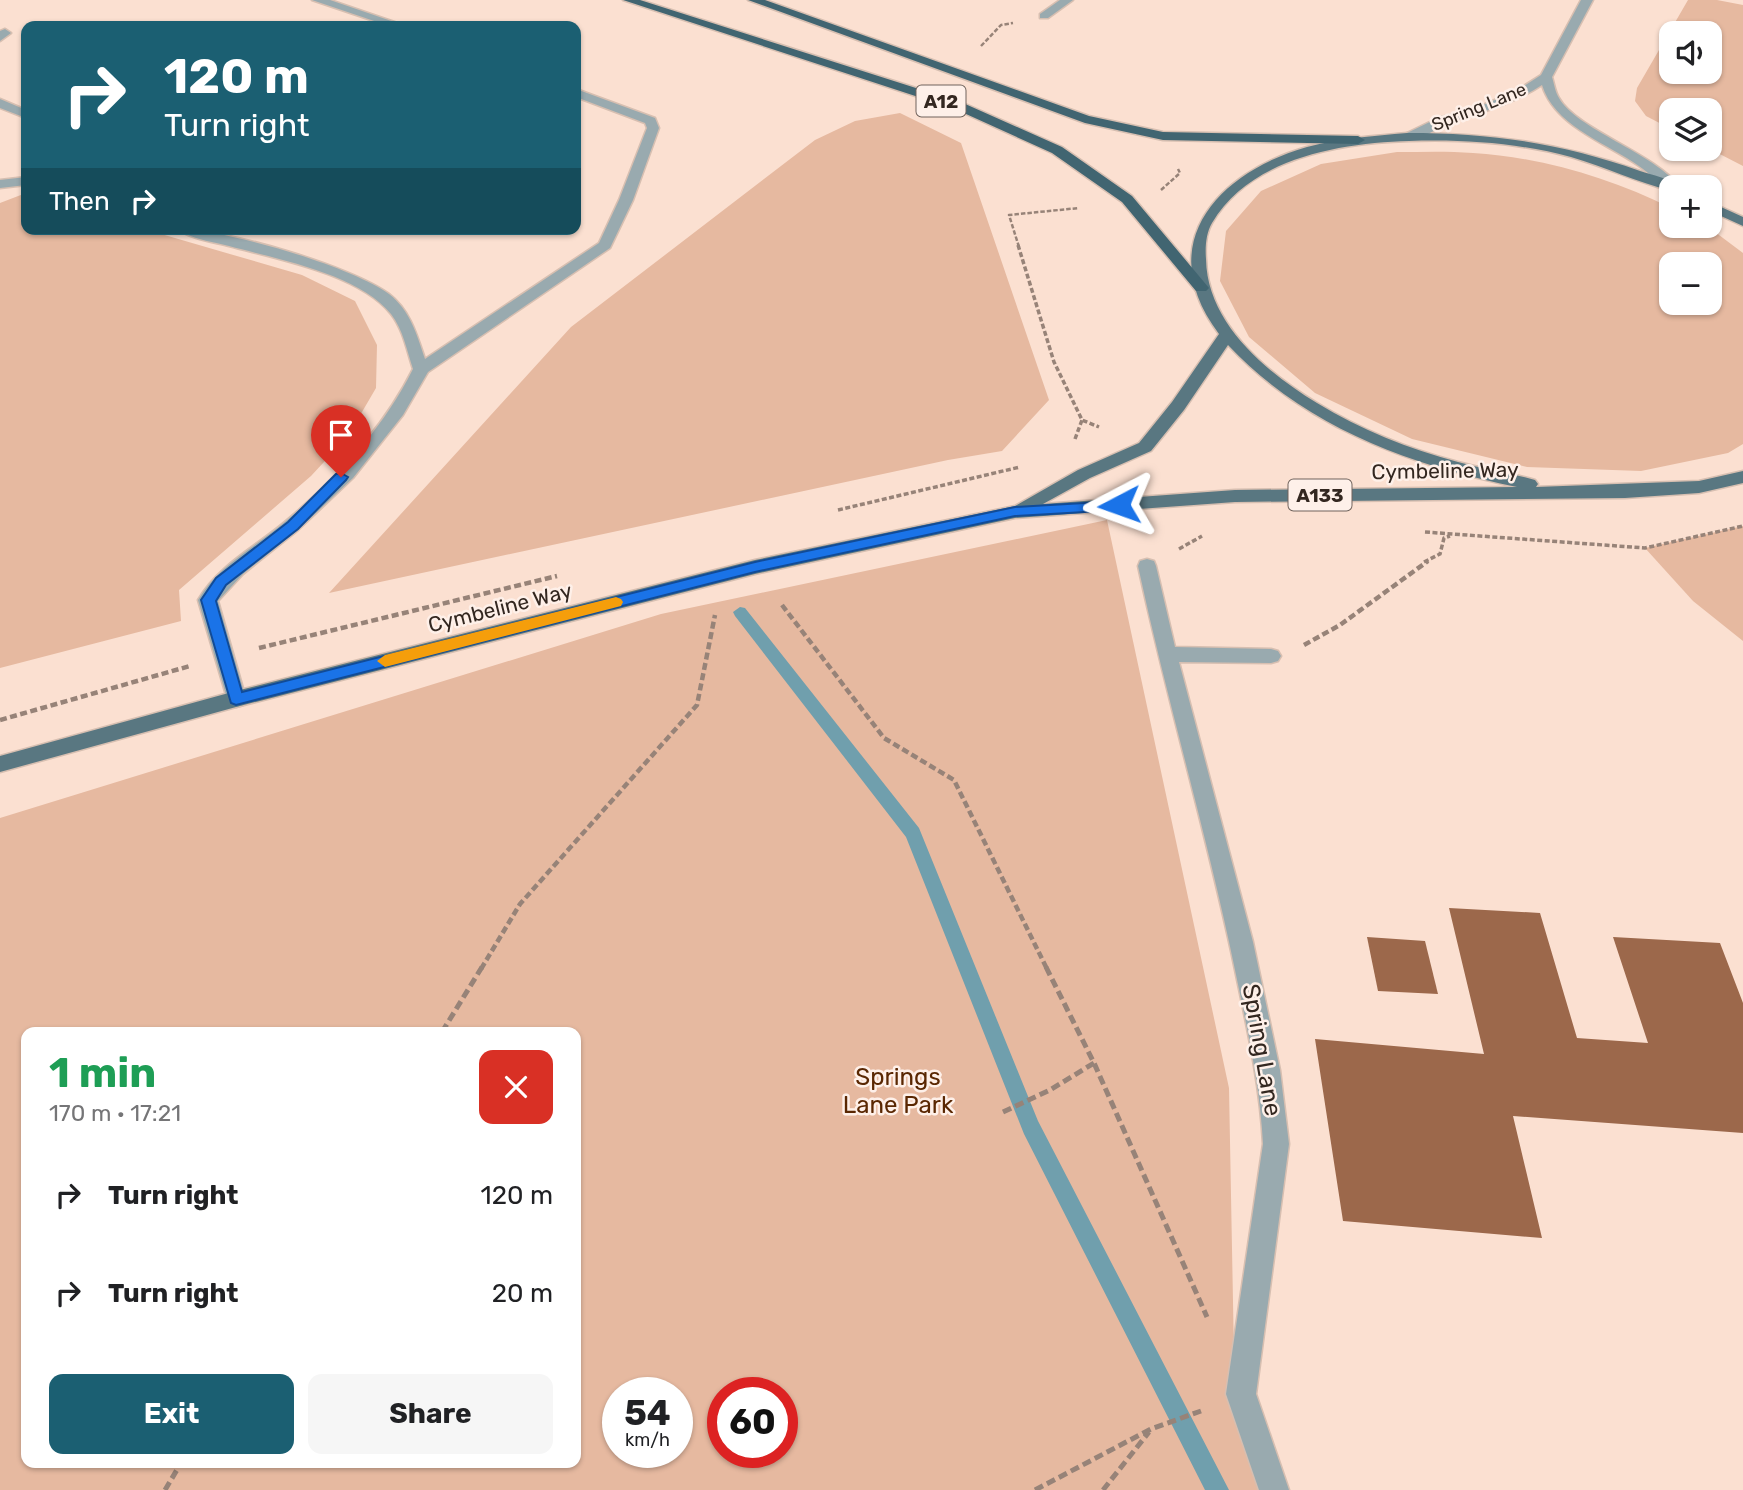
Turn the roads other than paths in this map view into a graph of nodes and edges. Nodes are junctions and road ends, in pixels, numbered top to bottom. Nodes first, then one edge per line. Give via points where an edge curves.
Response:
1 (318, 0) edge
2 (629, 0) edge
3 (754, 0) edge
4 (1067, 0) edge
5 (1587, 0) edge
6 (1044, 16) dead end
7 (384, 21) edge
8 (1546, 78) junction
9 (581, 95) edge
10 (0, 103) edge
11 (21, 112) edge
12 (1412, 136) junction
13 (1357, 140) junction
14 (1659, 176) edge
15 (21, 182) edge
16 (1659, 182) edge
17 (0, 184) edge
18 (1722, 212) edge
19 (1743, 222) edge
20 (206, 235) edge
21 (1201, 288) junction
22 (1226, 335) junction
23 (421, 369) junction
24 (1743, 477) edge
25 (1625, 492) junction
26 (1015, 512) junction
27 (1147, 566) road end
28 (1166, 654) junction
29 (1271, 656) road end
30 (236, 699) junction
31 (0, 764) edge
32 (1274, 1490) edge

1 - 7 street
2 - 21 highway, A12 via 959,106 1057,150 1127,200
3 - 13 highway, A12 via 1086,119 1163,136
4 - 6 street
5 - 8 street, Spring Lane
8 - 12 street, Spring Lane via 1520,94
8 - 14 street, Spring Lane via 1553,100 1571,118
9 - 23 street via 650,121 653,128 605,245
10 - 11 street
12 - 13 main road
12 - 16 main road via 1539,146
13 - 21 main road via 1288,157 1224,196 1206,222 1197,250
15 - 17 street
18 - 19 main road
20 - 23 street via 335,272 381,295 399,312
21 - 22 main road
22 - 25 main road via 1274,383 1308,406 1410,454 1534,485
22 - 26 main road, Cymbeline Way / A133 via 1145,447
23 - 30 street via 373,445 293,525 221,582 208,600
24 - 25 main road via 1699,487
25 - 26 main road, Cymbeline Way / A133 via 1235,496
26 - 30 main road, Cymbeline Way / A133 via 755,567
27 - 28 street, Spring Lane
28 - 29 street
28 - 32 street, Spring Lane via 1242,942 1275,1104 1276,1144 1241,1394
30 - 31 main road, Cymbeline Way / A133

